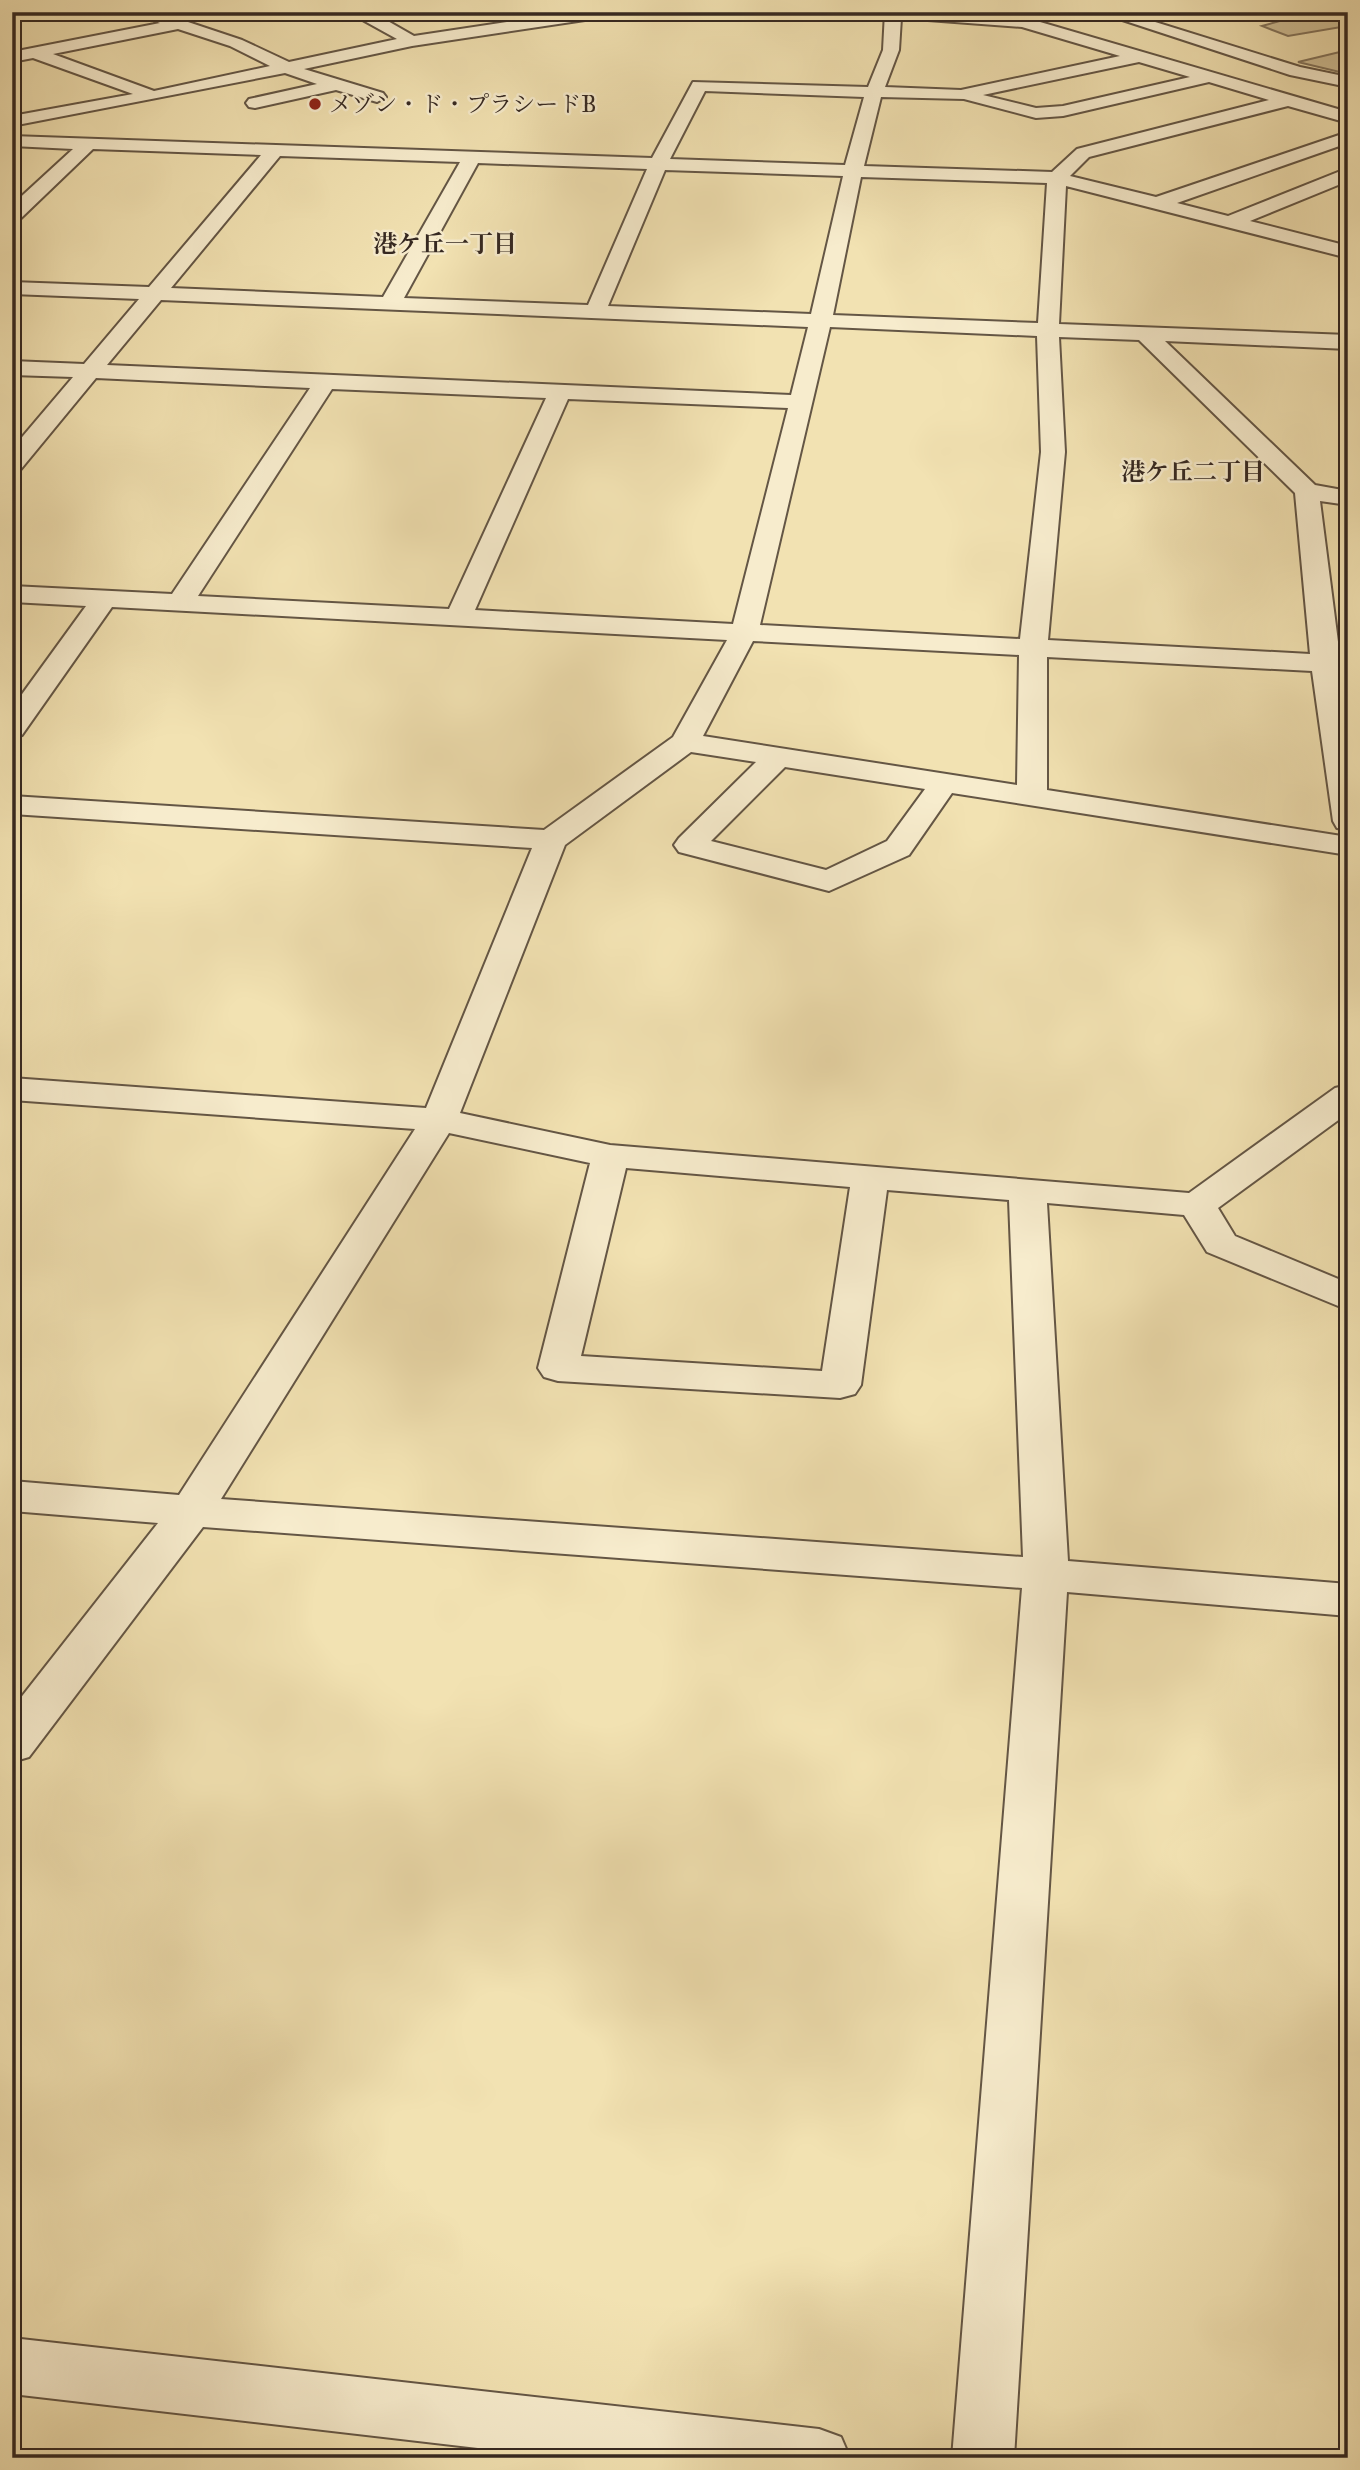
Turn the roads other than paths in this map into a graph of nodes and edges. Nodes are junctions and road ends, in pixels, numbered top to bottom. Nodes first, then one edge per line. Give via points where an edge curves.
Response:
1 (141, 12) edge
2 (605, 12) edge
3 (365, 13) edge
4 (894, 13) edge
5 (1112, 13) edge
6 (179, 24) junction
7 (412, 41) junction
8 (33, 53) junction
9 (1142, 55) junction
10 (12, 57) edge
11 (289, 66) junction
12 (1213, 77) junction
13 (1348, 82) edge
14 (336, 84) junction
15 (874, 93) junction
16 (961, 95) junction
17 (153, 96) junction
18 (377, 97) dead end
19 (1290, 100) junction
20 (255, 103) dead end
21 (1348, 118) edge
22 (12, 121) edge
23 (1348, 137) edge
24 (12, 141) edge
25 (88, 144) junction
26 (274, 152) junction
27 (1055, 152) dead end
28 (1083, 153) junction
29 (863, 155) junction
30 (1292, 157) junction
31 (472, 158) junction
32 (657, 164) junction
33 (1348, 172) edge
34 (1056, 178) junction
35 (1158, 203) junction
36 (12, 216) edge
37 (1230, 222) junction
38 (1345, 249) edge
39 (12, 288) edge
40 (156, 293) junction
41 (391, 302) junction
42 (596, 310) junction
43 (821, 319) junction
44 (1048, 328) junction
45 (1144, 333) junction
46 (1348, 342) edge
47 (12, 368) edge
48 (92, 370) junction
49 (325, 382) junction
50 (560, 392) junction
51 (801, 402) junction
52 (12, 464) edge
53 (1307, 491) junction
54 (1348, 498) edge
55 (12, 594) edge
56 (104, 599) junction
57 (181, 601) junction
58 (459, 617) junction
59 (744, 633) junction
60 (1033, 650) junction
61 (1325, 663) junction
62 (12, 729) edge
63 (685, 742) junction
64 (778, 757) junction
65 (945, 782) junction
66 (1032, 796) junction
67 (12, 805) edge
68 (1348, 821) edge
69 (551, 840) junction
70 (1348, 846) edge
71 (12, 1089) edge
72 (1348, 1096) edge
73 (439, 1119) junction
74 (610, 1156) junction
75 (870, 1176) junction
76 (1027, 1190) junction
77 (1198, 1205) junction
78 (1348, 1298) edge
79 (12, 1496) edge
80 (191, 1512) junction
81 (1046, 1572) junction
82 (1348, 1600) edge
83 (12, 1744) edge
84 (12, 2365) edge
85 (819, 2458) edge
86 (983, 2458) edge

1 - 6 street
2 - 7 street
3 - 7 street
4 - 9 street via 1023,22
4 - 15 street via 891,50
5 - 13 street via 1296,71
6 - 8 street
6 - 11 street
7 - 11 street
8 - 10 street
8 - 17 street
9 - 12 street
9 - 16 street
11 - 14 street
11 - 17 street
12 - 16 street via 1036,113
12 - 19 street
14 - 18 street
14 - 20 street
15 - 16 street
15 - 29 street
15 - 32 street via 699,86
17 - 22 street
19 - 21 street
19 - 28 street
23 - 30 street
24 - 25 street
25 - 26 street
25 - 36 street
26 - 31 street
26 - 40 street
27 - 28 street
28 - 34 street
29 - 32 street
29 - 34 street
29 - 43 street
30 - 33 street
30 - 35 street
31 - 32 street
31 - 41 street
32 - 42 street
33 - 37 street
34 - 35 street
34 - 44 street
35 - 37 street
37 - 38 street
39 - 40 street
40 - 41 street
40 - 48 street
41 - 42 street
42 - 43 street
43 - 44 street
43 - 51 street
44 - 45 street
44 - 60 street via 1053,452
45 - 46 street
45 - 53 street
47 - 48 street
48 - 49 street
48 - 52 street
49 - 50 street
49 - 57 street
50 - 51 street
50 - 58 street
51 - 59 street
53 - 54 street
53 - 61 street
55 - 56 street
56 - 57 street
56 - 62 street
57 - 58 street
58 - 59 street
59 - 60 street
59 - 63 street
60 - 61 street
60 - 66 street
61 - 68 street
63 - 64 street
63 - 69 street
64 - 65 street
64 - 65 street via 690,845 829,881 898,848
65 - 66 street
66 - 70 street
67 - 69 street
69 - 73 street
71 - 73 street
72 - 77 street
73 - 74 street
73 - 80 street
74 - 75 street
74 - 75 street via 558,1368 839,1385
75 - 76 street
76 - 77 street
76 - 81 street
77 - 78 street via 1221,1244
79 - 80 street
80 - 81 street
80 - 83 street
81 - 82 street
81 - 86 street
84 - 85 street

